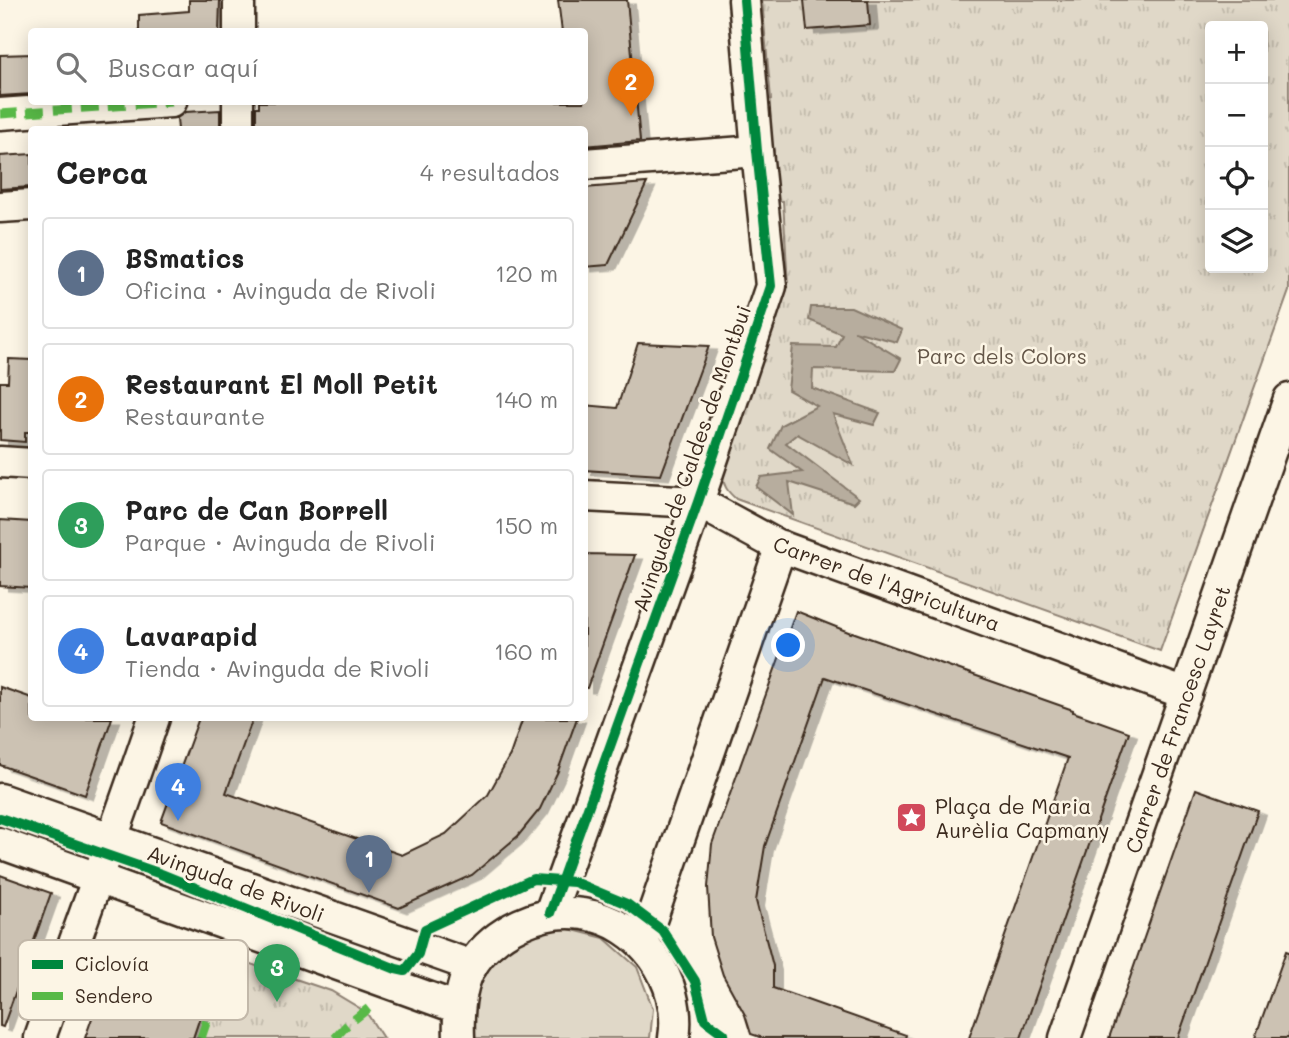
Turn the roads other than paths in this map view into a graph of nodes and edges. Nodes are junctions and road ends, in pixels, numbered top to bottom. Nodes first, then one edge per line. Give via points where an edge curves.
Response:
1 (239, 0) edge
2 (744, 0) edge
3 (239, 28) edge
4 (128, 105) edge
5 (238, 105) edge
6 (0, 114) edge
7 (238, 126) edge
8 (757, 151) junction
9 (588, 164) edge
10 (28, 205) edge
11 (0, 207) edge
12 (1289, 400) edge
13 (0, 462) edge
14 (28, 464) edge
15 (588, 496) edge
16 (698, 502) junction
17 (781, 546) junction
18 (1186, 694) junction
19 (153, 721) edge
20 (0, 799) edge
21 (113, 840) junction
22 (0, 843) edge
23 (97, 877) junction
24 (550, 913) junction
25 (75, 940) edge
26 (643, 943) junction
27 (472, 966) junction
28 (458, 1008) junction
29 (46, 1020) edge
30 (677, 1037) edge
31 (40, 1038) edge
32 (459, 1038) edge
33 (1065, 1038) edge

1 - 3 street
2 - 8 street, Avinguda de Caldes de Montbui
4 - 6 street
5 - 7 street
8 - 9 street
8 - 16 street, Avinguda de Caldes de Montbui via 772,286
10 - 11 street
12 - 18 street, Carrer de Francesc Layret
13 - 14 street
15 - 16 street, Carrer de l'Agricultura
16 - 17 street, Carrer de l'Agricultura
16 - 24 street, Avinguda de Caldes de Montbui
17 - 18 street, Carrer de l'Agricultura
17 - 26 street
18 - 33 street, Carrer de Francesc Layret
19 - 21 street
20 - 21 street, Avinguda de Rivoli
21 - 23 street
21 - 27 street, Avinguda de Rivoli
22 - 23 street, Avinguda de Rivoli
23 - 25 street
23 - 28 street, Avinguda de Rivoli
24 - 26 street via 583,914 615,924
24 - 27 street via 505,931
26 - 30 street via 670,986
27 - 28 street
28 - 32 street
29 - 31 street

